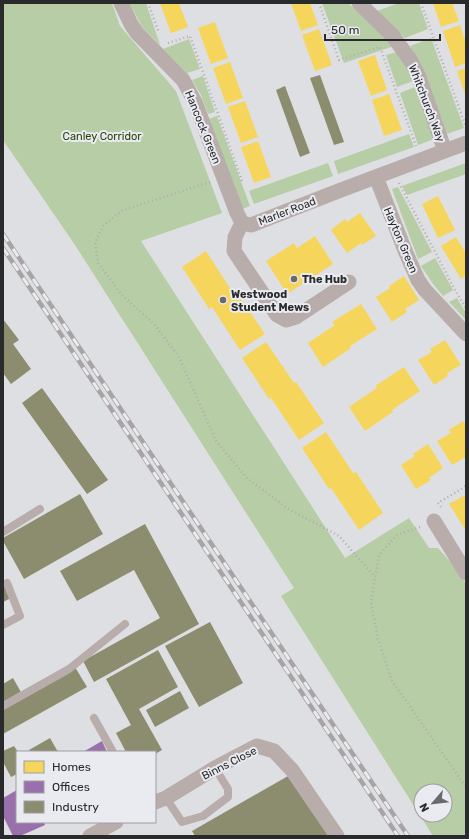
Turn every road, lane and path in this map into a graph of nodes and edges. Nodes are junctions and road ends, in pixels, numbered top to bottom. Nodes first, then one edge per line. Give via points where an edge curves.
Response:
1 (121, 3) edge
2 (319, 3) edge
3 (359, 3) edge
4 (421, 3) edge
5 (466, 127) edge
6 (466, 143) edge
7 (417, 148) dead end
8 (445, 151) junction
9 (223, 177) junction
10 (376, 177) junction
11 (398, 180) dead end
12 (242, 222) junction
13 (349, 282) dead end
14 (466, 308) edge
15 (466, 334) edge
16 (466, 486) edge
17 (40, 509) dead end
18 (438, 515) junction
19 (3, 532) edge
20 (466, 573) edge
21 (375, 578) junction
22 (7, 583) dead end
23 (125, 624) dead end
24 (3, 625) edge
25 (3, 706) edge
26 (94, 718) dead end
27 (112, 751) edge
28 (215, 768) junction
29 (466, 787) edge
30 (160, 800) edge
31 (114, 823) edge
32 (90, 836) edge
33 (337, 836) edge

1 - 9 street, Hancock Green via 137,33 190,90
2 - 7 path via 339,60 380,47
3 - 8 street, Whitchurch Way via 392,35 411,61
4 - 5 path
6 - 8 street, Marler Road
8 - 10 street, Marler Road
9 - 12 street, Hancock Green
9 - 21 path via 121,211 103,226 94,243 98,263 122,294 154,324 179,357 216,441 246,478 287,508 339,536
10 - 12 street, Marler Road via 251,225
10 - 15 street, Hayton Green via 418,280
11 - 14 path
12 - 13 street, Marler Road via 234,251 278,315 286,320 296,317
16 - 18 path via 438,503
17 - 19 lane
18 - 20 street
18 - 21 path via 397,535 379,555
21 - 29 path via 371,602 378,640 392,681
22 - 24 lane via 20,616
23 - 25 lane via 69,669
26 - 27 lane
28 - 30 street, Binns Close
28 - 30 lane via 228,789 228,797 203,816 182,822
28 - 33 street, Binns Close via 258,746 274,751 292,770
31 - 32 street

